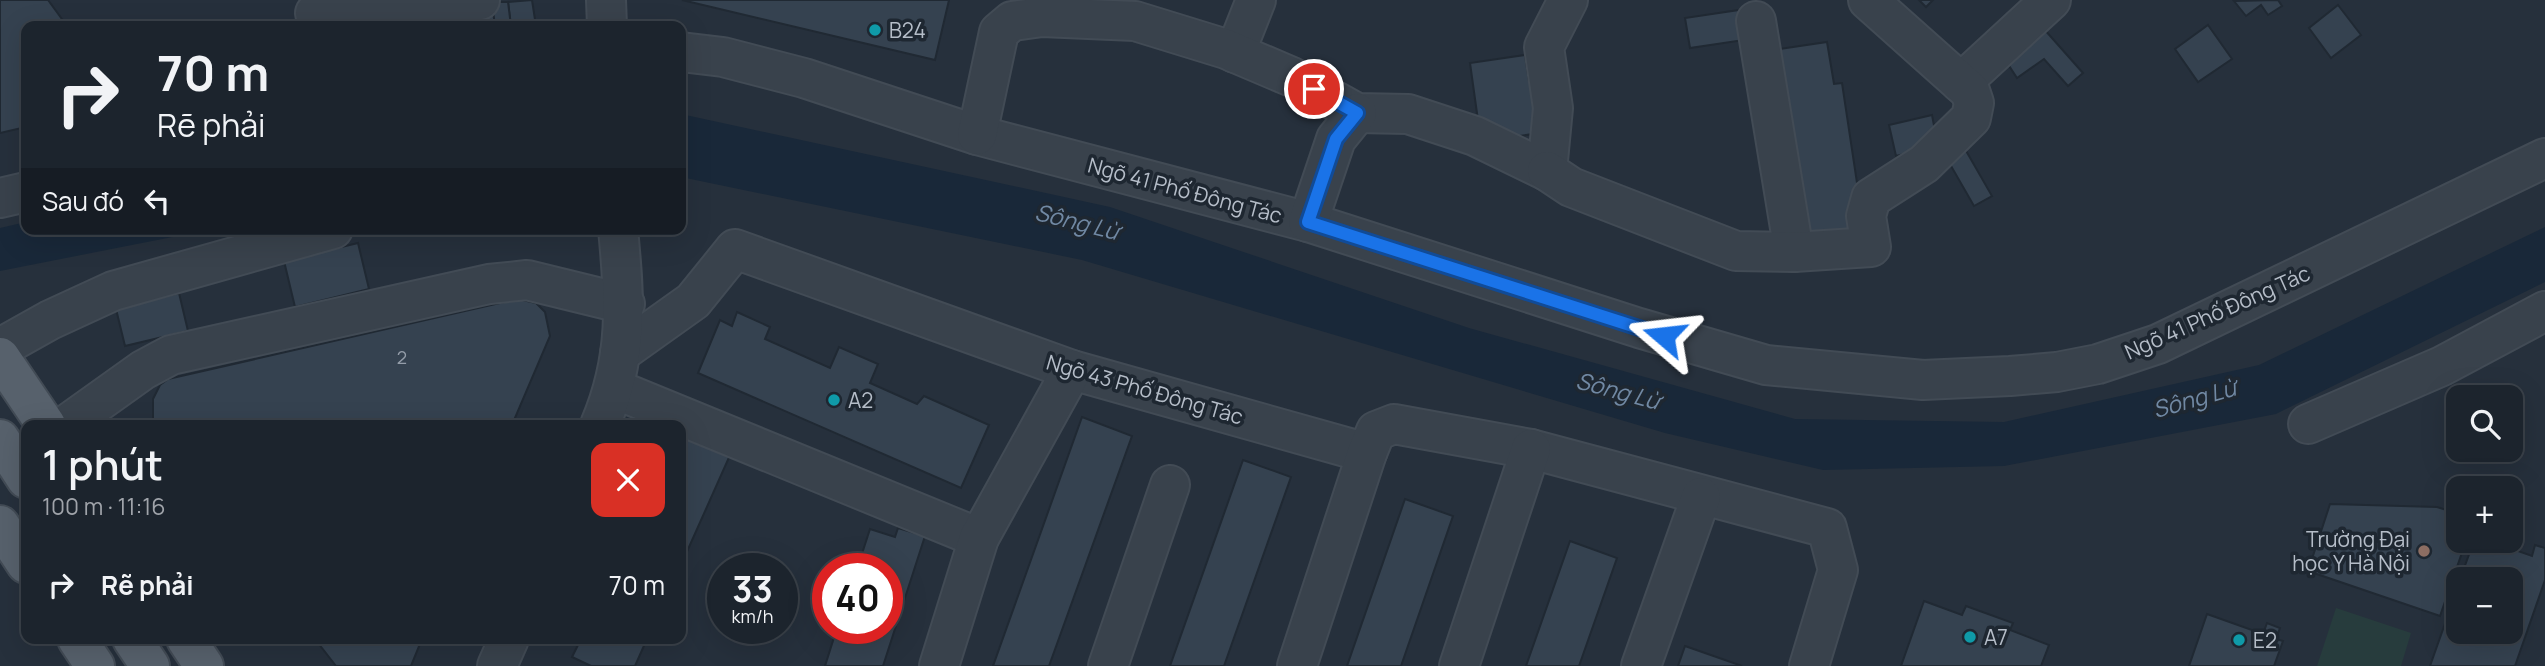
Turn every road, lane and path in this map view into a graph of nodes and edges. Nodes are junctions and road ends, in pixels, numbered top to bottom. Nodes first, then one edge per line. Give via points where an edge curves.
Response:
1 (480, 0) edge
2 (606, 0) edge
3 (1256, 0) edge
4 (1568, 0) edge
5 (1868, 0) edge
6 (2051, 0) edge
7 (428, 2) edge
8 (1128, 10) edge
9 (315, 13) edge
10 (607, 21) edge
11 (1756, 21) dead end
12 (686, 53) edge
13 (1235, 53) junction
14 (1961, 83) junction
15 (1357, 113) junction
16 (977, 135) junction
17 (2545, 158) edge
18 (1547, 171) junction
19 (21, 193) edge
20 (0, 198) edge
21 (1308, 222) junction
22 (312, 235) edge
23 (619, 235) edge
24 (1794, 252) junction
25 (625, 304) junction
26 (2545, 311) edge
27 (0, 348) edge
28 (0, 357) edge
29 (1072, 370) junction
30 (617, 371) junction
31 (43, 420) edge
32 (73, 420) edge
33 (602, 420) edge
34 (2308, 424) dead end
35 (0, 439) edge
36 (1531, 449) junction
37 (1367, 453) junction
38 (21, 471) edge
39 (1170, 485) dead end
40 (1701, 497) junction
41 (0, 525) edge
42 (979, 538) junction
43 (21, 556) edge
44 (80, 644) edge
45 (135, 644) edge
46 (507, 644) edge
47 (95, 666) edge
48 (150, 666) edge
49 (497, 666) edge
50 (939, 666) edge
51 (1108, 666) edge
52 (1297, 666) edge
53 (1460, 666) edge
54 (1641, 666) edge
55 (1809, 666) edge

1 - 7 street
2 - 10 street
3 - 13 street
4 - 18 street via 1544,47 1553,108
5 - 14 street
6 - 14 street
7 - 9 street
8 - 13 street
8 - 16 street via 1012,21 999,32
11 - 24 street
12 - 16 street, Ngõ 41 Phố Đông Tác via 804,78
13 - 15 street via 1292,77
14 - 24 street via 1974,103 1971,118 1924,164 1871,198 1866,216 1871,247
15 - 18 street via 1408,114 1475,136
15 - 21 street via 1336,139
16 - 21 street, Ngõ 41 Phố Đông Tác
17 - 21 street, Ngõ 41 Phố Đông Tác via 2158,344 2084,367 1997,377 1923,380 1766,365
18 - 24 street via 1571,187 1736,251
19 - 20 street
22 - 27 street via 113,291
23 - 25 street
25 - 30 street
25 - 32 street via 527,280 489,284 171,355
26 - 34 street via 2442,366
28 - 31 main road
29 - 30 street, Ngõ 43 Phố Đông Tác via 735,249 693,300
29 - 37 street, Ngõ 43 Phố Đông Tác
29 - 42 street
30 - 33 street
30 - 42 street
35 - 38 main road
36 - 37 street via 1394,424 1376,431
36 - 40 street
36 - 53 street
37 - 52 street
39 - 51 street
40 - 54 street
40 - 55 street via 1827,528 1838,570
41 - 43 main road
42 - 50 street
44 - 47 main road
45 - 48 main road
46 - 49 street

